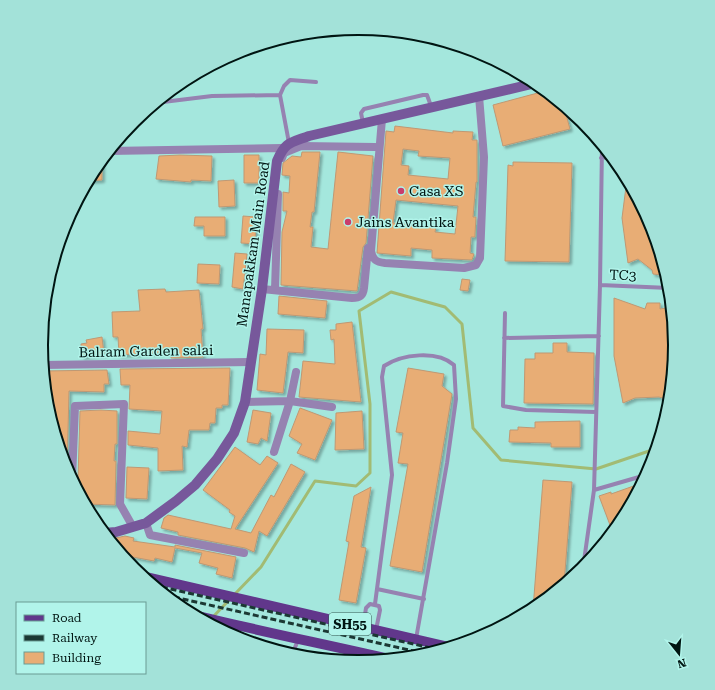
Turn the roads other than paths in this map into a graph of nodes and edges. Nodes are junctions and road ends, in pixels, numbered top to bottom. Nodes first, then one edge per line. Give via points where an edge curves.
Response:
1 (316, 82) dead end
2 (527, 85) edge
3 (280, 95) junction
4 (479, 96) junction
5 (166, 102) edge
6 (431, 107) junction
7 (379, 119) junction
8 (363, 123) junction
9 (286, 146) junction
10 (375, 147) junction
11 (116, 151) edge
12 (601, 154) edge
13 (601, 158) junction
14 (604, 158) edge
15 (600, 286) junction
16 (662, 288) edge
17 (262, 289) junction
18 (275, 290) junction
19 (505, 313) dead end
20 (599, 336) junction
21 (504, 338) junction
22 (250, 362) junction
23 (48, 365) edge
24 (296, 372) dead end
25 (290, 401) junction
26 (245, 402) junction
27 (332, 407) dead end
28 (596, 412) junction
29 (274, 452) dead end
30 (72, 467) edge
31 (638, 477) edge
32 (594, 490) junction
33 (146, 523) junction
34 (133, 527) junction
35 (111, 532) edge
36 (244, 553) dead end
37 (585, 556) edge
38 (154, 579) edge
39 (377, 589) junction
40 (424, 599) junction
41 (375, 604) junction
42 (217, 621) edge
43 (363, 627) junction
44 (376, 630) junction
45 (298, 638) junction
46 (416, 640) junction
47 (436, 644) edge
48 (294, 648) edge
49 (369, 654) edge

1 - 3 lane via 290,80
2 - 4 main road
3 - 5 lane via 212,96
3 - 9 lane
4 - 6 main road
4 - 7 street via 484,157 480,258 476,265 464,268 385,263 377,262 373,258 371,251
6 - 7 main road
6 - 8 lane via 427,95 423,95 364,109
7 - 8 main road
7 - 10 street
8 - 9 main road via 309,136
9 - 11 street
9 - 17 main road, Manapakkam Main Road via 277,161
10 - 18 street via 301,146 284,153 278,189
10 - 18 street via 363,294 359,298 352,298
12 - 13 lane
13 - 14 lane
13 - 15 lane
15 - 16 lane, TC3
15 - 20 lane
17 - 18 street
17 - 22 main road, Manapakkam Main Road
19 - 21 lane
20 - 21 lane
20 - 28 lane
21 - 28 lane via 503,406 526,410
22 - 23 street, Balram Garden salai
22 - 26 main road, Manapakkam Main Road
24 - 25 street
25 - 26 street
25 - 27 street
25 - 29 street
26 - 33 main road, Manapakkam Main Road via 234,433 217,459 195,485
28 - 32 lane
30 - 34 street via 75,406 124,404 120,504
31 - 32 lane
32 - 37 lane
33 - 34 main road, Manapakkam Main Road
33 - 36 street via 150,535
34 - 35 main road, Manapakkam Main Road
38 - 43 main road, SH55
39 - 40 lane
39 - 40 lane via 392,475 382,377 384,366 392,361 415,356 437,356 454,365 456,398 448,462
39 - 41 lane
40 - 46 lane
41 - 43 lane via 370,604 366,608
41 - 44 lane via 380,610
42 - 45 main road, SH55
43 - 44 main road, SH55
44 - 46 main road, SH55
45 - 48 lane
45 - 49 main road, SH55
46 - 47 main road, SH55

